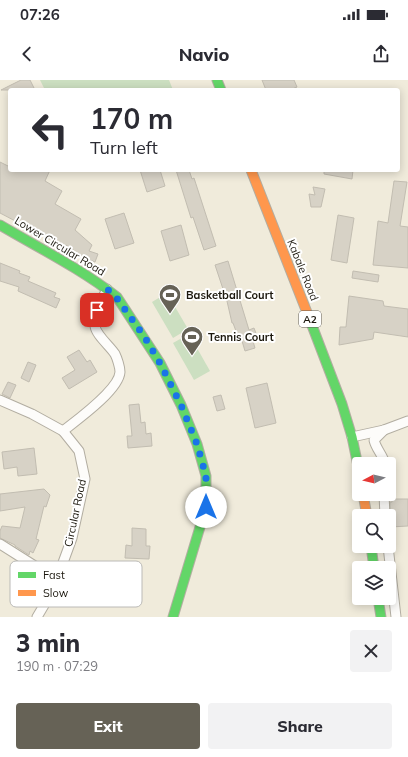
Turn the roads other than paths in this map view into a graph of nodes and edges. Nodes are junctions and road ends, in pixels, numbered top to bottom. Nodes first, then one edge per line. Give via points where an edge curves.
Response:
1 (252, 172) edge
2 (0, 225) edge
3 (107, 289) junction
4 (0, 400) edge
5 (408, 421) edge
6 (384, 430) junction
7 (63, 431) junction
8 (352, 437) junction
9 (356, 457) edge
10 (382, 457) edge
11 (0, 544) edge
12 (389, 553) edge
13 (27, 561) edge
14 (64, 561) edge
15 (379, 605) edge
16 (43, 607) edge
17 (37, 617) edge
18 (173, 617) edge
19 (380, 617) edge
20 (396, 617) edge

1 - 8 street, Kabale Road / A2 via 327,362
2 - 3 street, Lower Circular Road
3 - 7 street via 97,310 95,328 114,354 120,371 118,378 109,392
3 - 18 street, Lower Circular Road via 116,297 144,336 160,363 197,444 206,476 206,507
4 - 7 street, Circular Road
5 - 6 street
6 - 8 street
6 - 10 street via 374,440 376,449
7 - 14 street, Circular Road via 79,451 85,479 72,538
8 - 9 street, Kabale Road / A2
11 - 13 street
12 - 20 street
15 - 19 street
16 - 17 street, Circular Road

